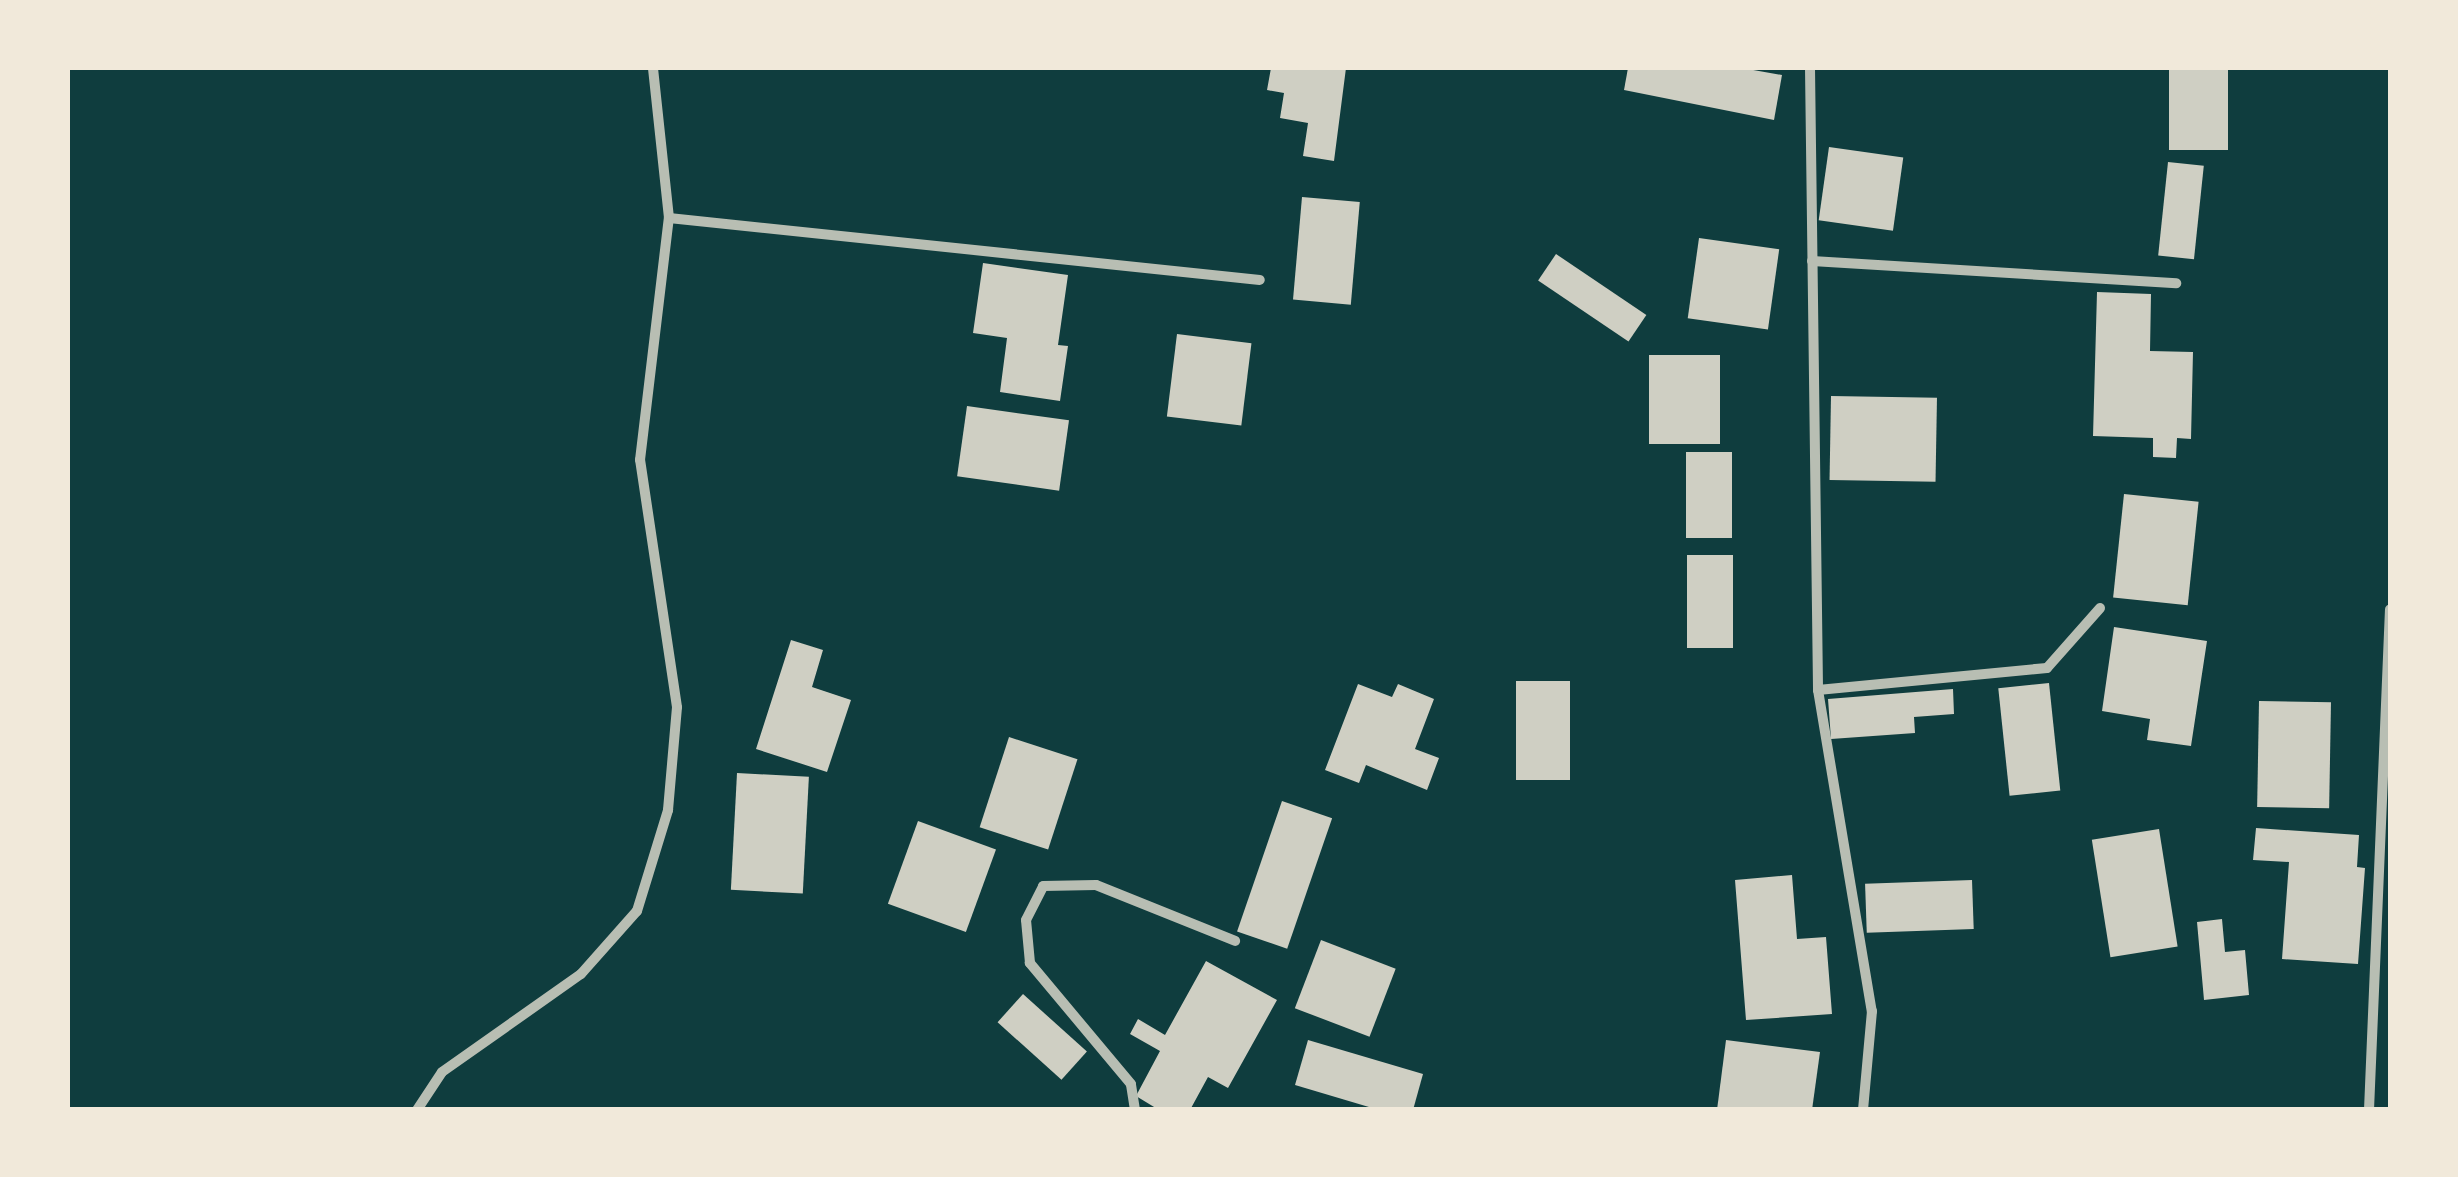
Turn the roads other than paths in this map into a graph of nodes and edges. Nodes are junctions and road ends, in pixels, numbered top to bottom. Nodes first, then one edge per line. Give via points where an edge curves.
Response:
1 (653, 68) edge
2 (1810, 68) edge
3 (668, 218) junction
4 (1812, 261) junction
5 (1260, 280) dead end
6 (2176, 282) dead end
7 (2100, 608) dead end
8 (2390, 609) edge
9 (1818, 690) junction
10 (1235, 940) dead end
11 (418, 1110) edge
12 (1135, 1110) edge
13 (1863, 1110) edge
14 (2369, 1110) edge

1 - 3 street
2 - 4 street
3 - 5 street
3 - 11 street via 640,460 677,707 668,810 636,911 580,974 442,1072
4 - 6 street
4 - 9 street
7 - 9 street via 2046,668
8 - 14 street
9 - 13 street via 1872,1011
10 - 12 street via 1096,885 1043,886 1026,920 1030,963 1131,1084

